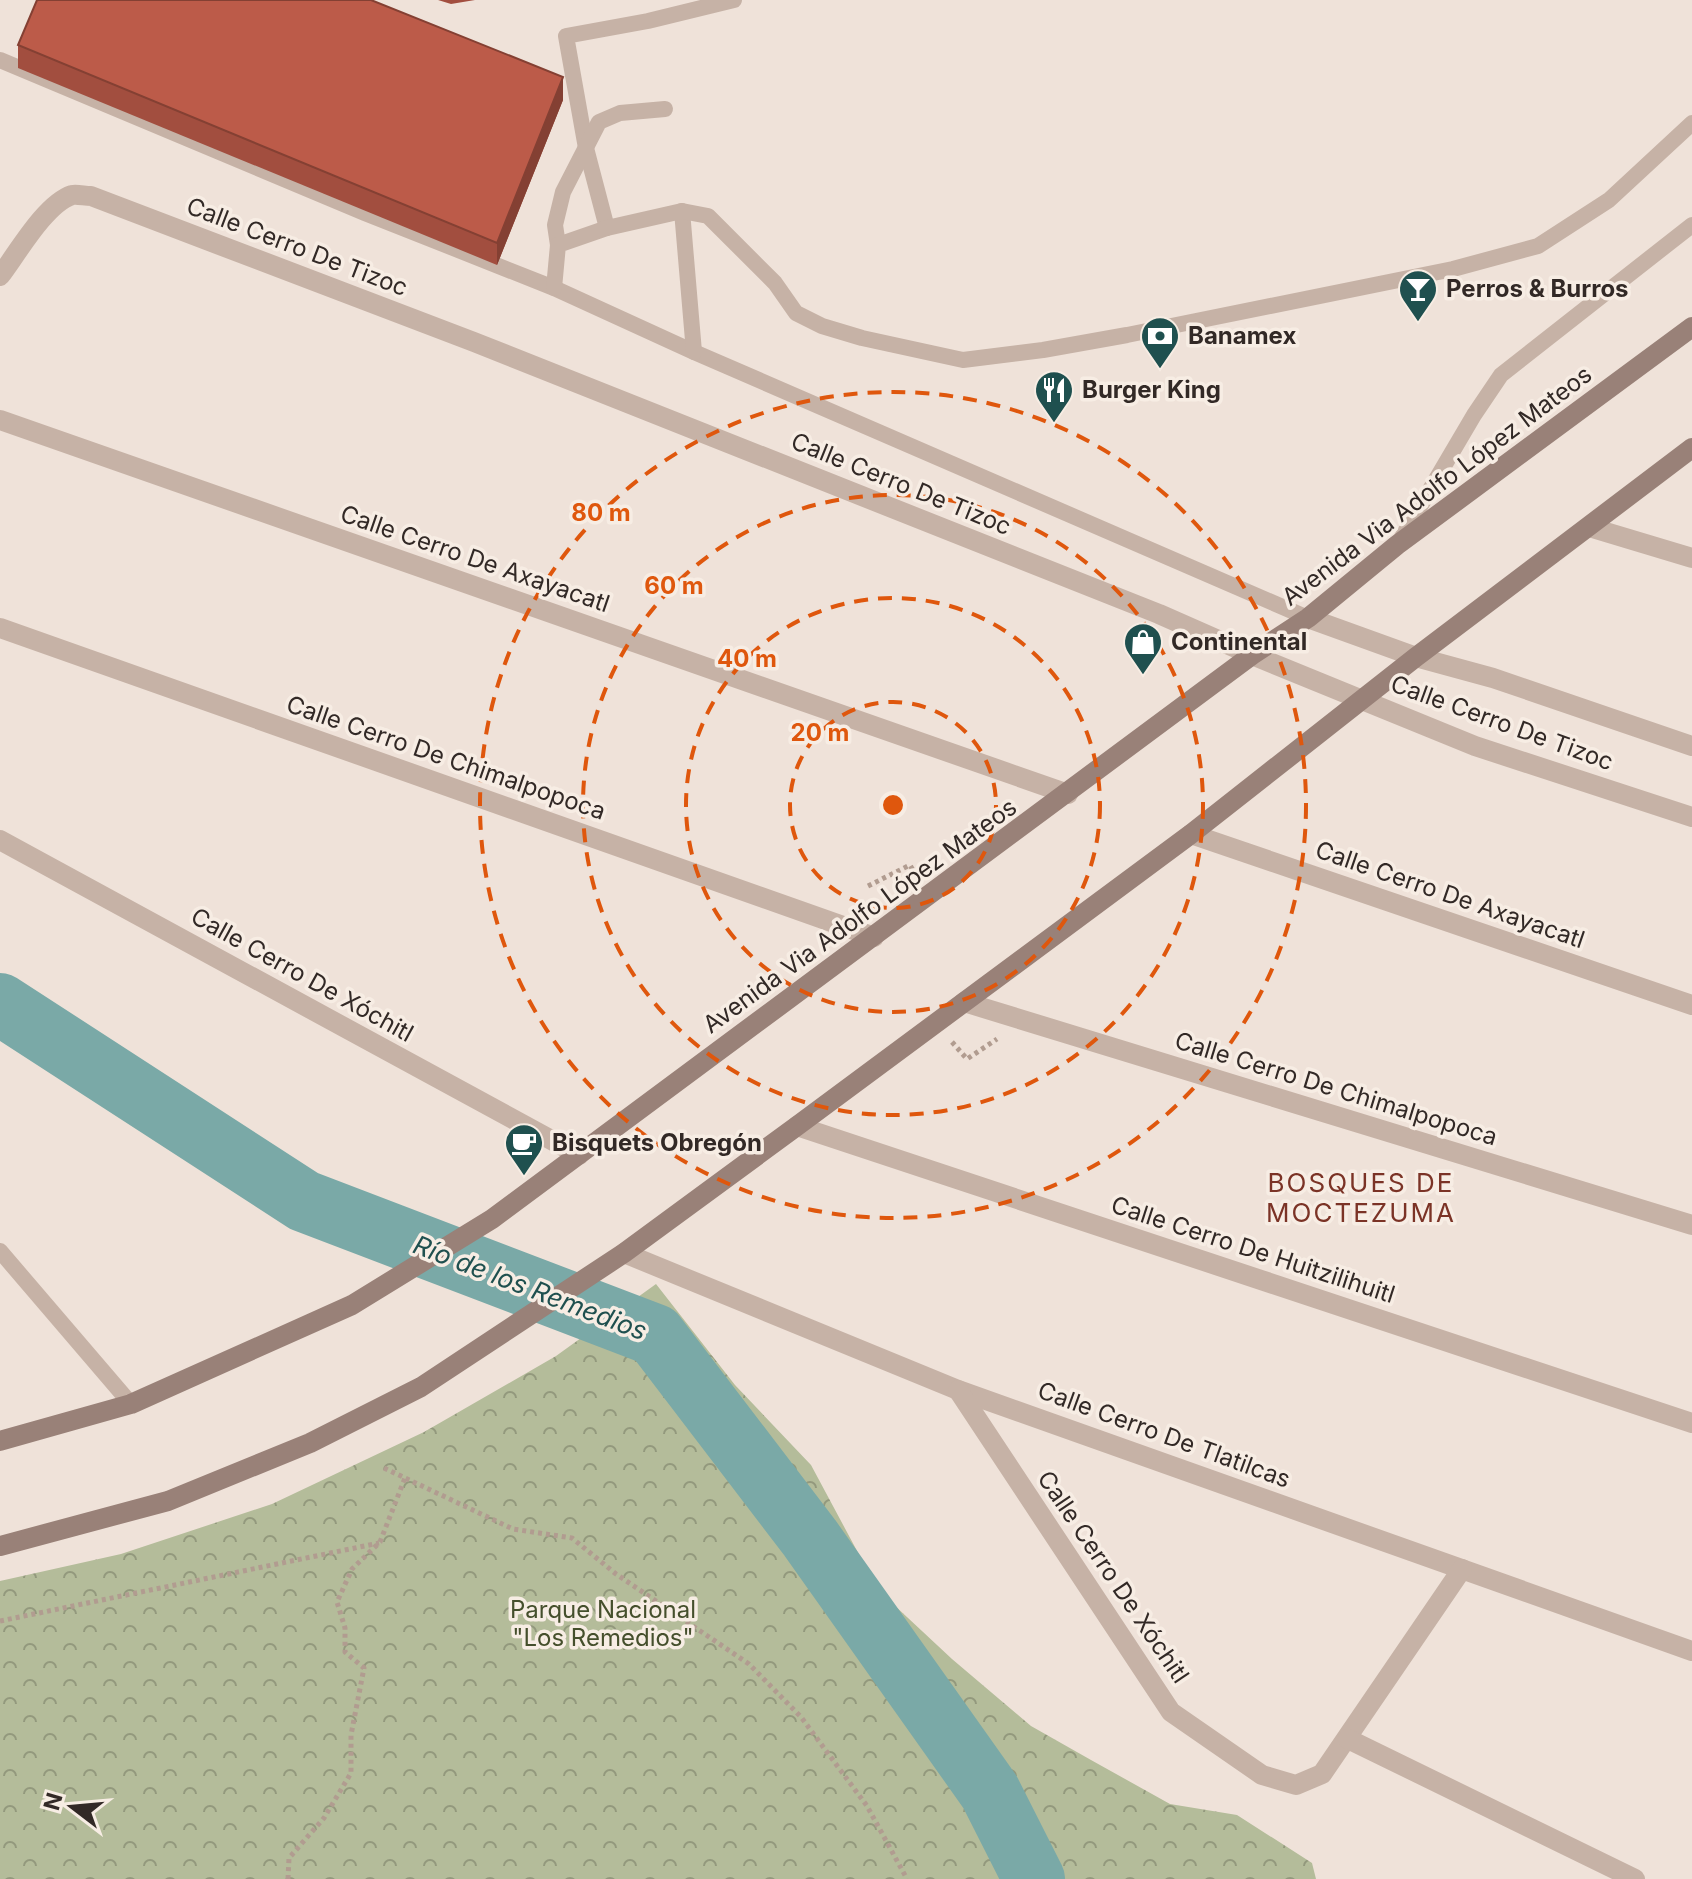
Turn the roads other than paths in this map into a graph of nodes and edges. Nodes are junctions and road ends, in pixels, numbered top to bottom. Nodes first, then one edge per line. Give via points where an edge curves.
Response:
1 (734, 0) edge
2 (0, 60) edge
3 (665, 109) dead end
4 (1692, 123) edge
5 (586, 148) junction
6 (682, 211) junction
7 (1692, 225) edge
8 (607, 228) junction
9 (558, 245) junction
10 (0, 276) edge
11 (554, 288) junction
12 (1692, 327) edge
13 (694, 352) junction
14 (0, 420) edge
15 (1692, 448) edge
16 (1589, 527) junction
17 (1397, 545) junction
18 (1692, 558) edge
19 (1308, 618) junction
20 (0, 628) edge
21 (1252, 655) junction
22 (1416, 657) junction
23 (1364, 700) junction
24 (1692, 746) edge
25 (1068, 794) junction
26 (1692, 817) edge
27 (1191, 834) junction
28 (0, 840) edge
29 (874, 937) junction
30 (964, 1002) junction
31 (1692, 1005) edge
32 (797, 1126) junction
33 (579, 1155) junction
34 (1692, 1225) edge
35 (0, 1251) edge
36 (624, 1253) junction
37 (958, 1390) junction
38 (131, 1404) junction
39 (1692, 1423) edge
40 (0, 1441) edge
41 (0, 1546) edge
42 (1462, 1569) junction
43 (1692, 1651) edge
44 (1348, 1739) junction
45 (1635, 1879) edge

1 - 5 lane via 566,36
2 - 11 lane
3 - 5 lane via 620,113 599,122
4 - 6 lane via 1609,200 1538,246 1453,269 1142,332 963,360 862,338 796,313 775,283 708,216
5 - 8 lane
5 - 9 lane via 563,192 555,225
6 - 8 lane
6 - 13 lane
7 - 17 lane via 1501,375
8 - 9 lane
9 - 11 lane
10 - 21 street, Calle Cerro De Tizoc via 57,204 74,195 91,196 474,342
11 - 13 lane
12 - 17 main road, Avenida Via Adolfo López Mateos
13 - 19 lane
14 - 25 street, Calle Cerro De Axayacatl
15 - 16 main road
16 - 18 street
16 - 22 main road
17 - 19 main road, Avenida Via Adolfo López Mateos
19 - 21 main road, Avenida Via Adolfo López Mateos
19 - 22 street, Calle Cerro De Tizoc
20 - 29 street, Calle Cerro De Chimalpopoca
21 - 23 street, Calle Cerro De Tizoc
21 - 25 main road, Avenida Via Adolfo López Mateos
22 - 23 main road
22 - 24 street, Calle Cerro De Tizoc
23 - 26 street, Calle Cerro De Tizoc via 1475,746
23 - 27 main road
25 - 29 main road, Avenida Via Adolfo López Mateos
27 - 30 main road
27 - 31 street, Calle Cerro De Axayacatl
28 - 33 street, Calle Cerro De Xóchitl
29 - 33 main road, Avenida Via Adolfo López Mateos
30 - 32 main road
30 - 34 street, Calle Cerro De Chimalpopoca
32 - 36 main road
32 - 39 street, Calle Cerro De Huitzilihuitl
33 - 38 main road, Avenida Via Adolfo López Mateos via 492,1219 352,1305
35 - 38 lane
36 - 37 street, Calle Cerro De Tlatilcas
36 - 41 main road via 421,1387 310,1443 168,1501
37 - 42 street, Calle Cerro De Tlatilcas
37 - 44 street, Calle Cerro De Xóchitl via 1171,1712 1262,1775 1296,1785 1322,1774
38 - 40 main road, Avenida Via Adolfo López Mateos
42 - 43 street, Calle Cerro De Tlatilcas
42 - 44 street
44 - 45 street

